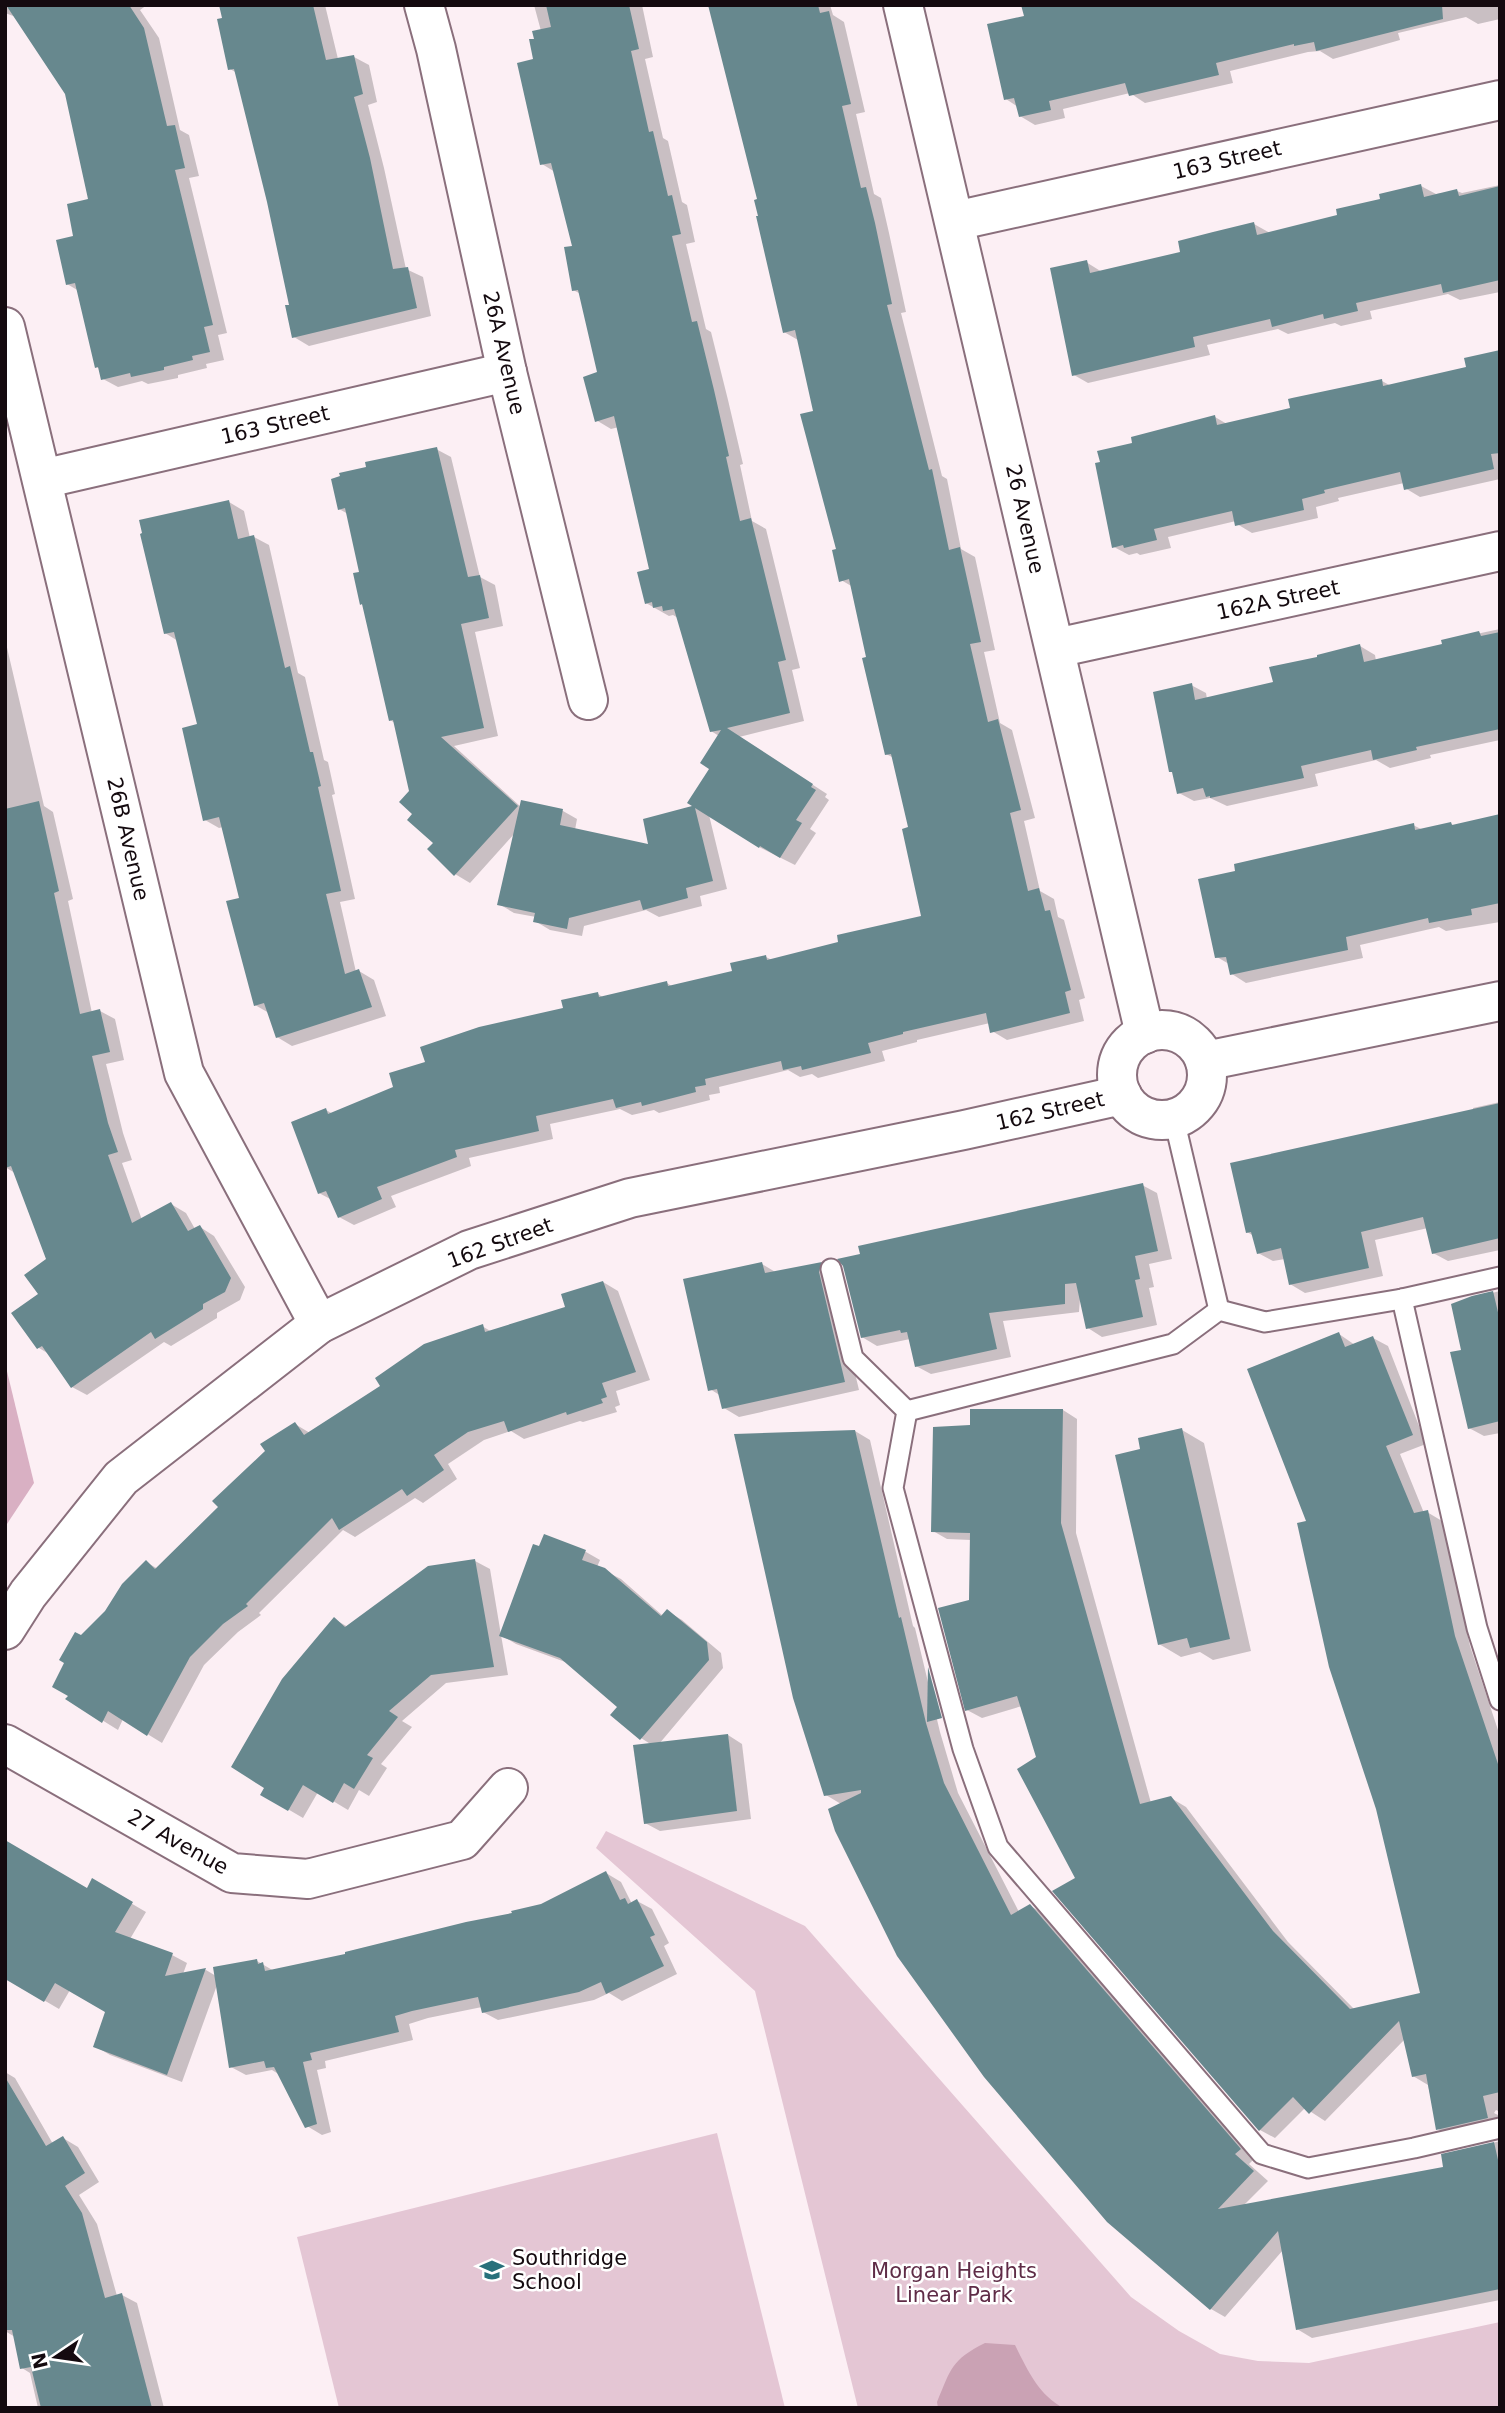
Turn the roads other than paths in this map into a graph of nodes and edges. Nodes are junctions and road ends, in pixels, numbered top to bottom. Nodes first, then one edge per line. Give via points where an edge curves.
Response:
1 (424, 5) edge
2 (903, 5) edge
3 (1500, 100) edge
4 (955, 221) junction
5 (5, 327) edge
6 (507, 372) junction
7 (42, 479) junction
8 (1500, 551) edge
9 (1056, 648) junction
10 (587, 700) dead end
11 (1500, 1001) edge
12 (1145, 1034) junction
13 (1205, 1061) junction
14 (1122, 1095) junction
15 (1174, 1119) junction
16 (831, 1269) dead end
17 (1500, 1277) edge
18 (1402, 1299) junction
19 (1219, 1310) junction
20 (319, 1324) junction
21 (907, 1411) junction
22 (5, 1630) edge
23 (1500, 1700) edge
24 (5, 1744) edge
25 (508, 1788) dead end
26 (1500, 2128) edge

1 - 6 street, 26A Avenue
2 - 4 street, 26 Avenue
3 - 4 street, 163 Street
4 - 9 street, 26 Avenue
5 - 7 street, 26B Avenue
6 - 7 street, 163 Street
6 - 10 street, 26A Avenue
7 - 20 street, 26B Avenue via 184,1073
8 - 9 street, 162A Street
9 - 12 street, 26 Avenue
11 - 13 street
12 - 13 street via 1159,1030 1188,1038
12 - 14 street via 1133,1041 1118,1066
13 - 15 street via 1207,1076 1198,1103
14 - 15 street via 1143,1116
14 - 20 street, 162 Street via 631,1198 469,1250
15 - 19 lane
16 - 21 lane via 853,1358
17 - 18 lane
18 - 19 lane via 1265,1322
18 - 23 lane via 1478,1628
19 - 21 lane via 1173,1344
20 - 22 street, 162 Street via 121,1478 28,1594
21 - 26 lane via 893,1488 963,1749 998,1847 1262,2154 1308,2168
24 - 25 street, 27 Avenue via 232,1873 308,1879 462,1840

